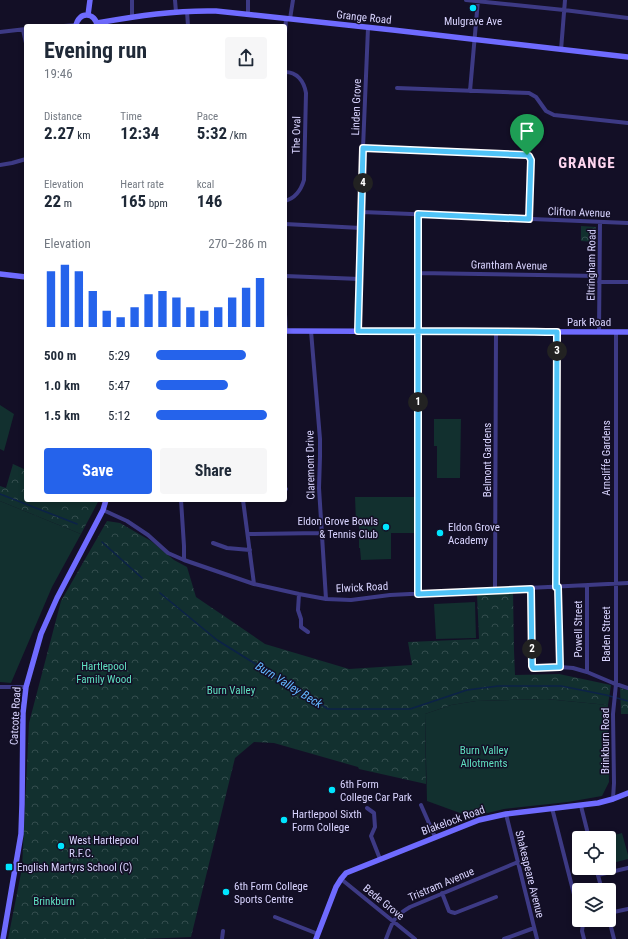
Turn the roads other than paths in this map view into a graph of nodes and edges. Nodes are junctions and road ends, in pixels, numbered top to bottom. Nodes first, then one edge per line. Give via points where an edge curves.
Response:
1 (90, 0) edge
2 (132, 0) edge
3 (175, 0) edge
4 (248, 0) edge
5 (293, 0) edge
6 (466, 0) edge
7 (565, 0) edge
8 (478, 1) edge
9 (564, 10) junction
10 (187, 11) junction
11 (176, 12) junction
12 (248, 14) junction
13 (88, 15) junction
14 (132, 17) junction
15 (288, 18) junction
16 (628, 18) edge
17 (76, 24) edge
18 (97, 24) edge
19 (188, 24) edge
20 (287, 24) edge
21 (368, 28) junction
22 (24, 29) edge
23 (0, 32) edge
24 (474, 40) junction
25 (561, 50) junction
26 (628, 57) edge
27 (287, 72) edge
28 (396, 88) dead end
29 (470, 91) junction
30 (628, 123) edge
31 (363, 148) junction
32 (24, 160) edge
33 (0, 165) edge
34 (287, 200) edge
35 (362, 212) junction
36 (418, 214) junction
37 (529, 219) junction
38 (600, 222) junction
39 (628, 223) edge
40 (287, 224) edge
41 (361, 228) junction
42 (418, 273) junction
43 (0, 274) edge
44 (287, 276) edge
45 (599, 276) junction
46 (24, 277) edge
47 (360, 279) junction
48 (599, 282) junction
49 (628, 282) edge
50 (287, 331) edge
51 (311, 331) junction
52 (358, 331) junction
53 (418, 331) junction
54 (496, 331) junction
55 (557, 332) junction
56 (599, 332) junction
57 (616, 332) junction
58 (628, 332) edge
59 (105, 502) edge
60 (181, 502) edge
61 (243, 502) edge
62 (103, 510) junction
63 (322, 533) junction
64 (248, 534) junction
65 (219, 539) dead end
66 (213, 543) dead end
67 (219, 545) junction
68 (250, 550) junction
69 (184, 560) junction
70 (628, 583) edge
71 (254, 584) junction
72 (615, 584) junction
73 (587, 586) junction
74 (557, 587) junction
75 (531, 589) junction
76 (495, 590) junction
77 (299, 594) junction
78 (418, 594) junction
79 (326, 599) junction
80 (301, 627) junction
81 (296, 628) dead end
82 (308, 632) dead end
83 (560, 667) junction
84 (587, 672) junction
85 (616, 684) junction
86 (0, 687) edge
87 (26, 687) junction
88 (628, 688) edge
89 (628, 793) edge
90 (613, 799) junction
91 (420, 805) dead end
92 (581, 806) junction
93 (367, 808) dead end
94 (552, 808) junction
95 (506, 814) junction
96 (587, 831) edge
97 (435, 837) junction
98 (380, 859) junction
99 (518, 862) junction
100 (628, 868) edge
101 (616, 871) edge
102 (598, 875) edge
103 (341, 879) junction
104 (600, 883) edge
105 (572, 887) edge
106 (442, 894) junction
107 (496, 897) dead end
108 (628, 909) edge
109 (616, 912) edge
110 (275, 917) dead end
111 (393, 921) junction
112 (582, 927) edge
113 (610, 927) edge
114 (534, 928) junction
115 (223, 931) dead end
116 (317, 936) edge
117 (3, 939) edge
118 (222, 939) edge
119 (386, 939) edge
120 (415, 939) edge
121 (504, 939) edge
122 (537, 939) edge
123 (584, 939) edge
124 (614, 939) edge

1 - 13 street
2 - 14 street
3 - 11 street
4 - 12 street
5 - 15 street
6 - 8 street
7 - 9 street
8 - 9 street
8 - 24 street
9 - 16 street
9 - 25 street
10 - 11 street, Grange Road
10 - 12 street, Grange Road
10 - 19 street
11 - 14 street, Grange Road
12 - 15 street, Grange Road
13 - 17 street via 81,17
13 - 18 street via 92,16
14 - 18 street, Grange Road
15 - 20 street
15 - 21 street, Grange Road
21 - 24 street, Grange Road
21 - 31 street, Linden Grove
22 - 23 street
24 - 25 street, Grange Road
24 - 29 street
25 - 26 street, Grange Road
27 - 34 street, The Oval via 299,77 306,93 304,180 298,193
28 - 29 street
29 - 30 street via 529,93 554,115
31 - 35 street, Linden Grove
31 - 37 street via 527,155 531,160
32 - 33 street
35 - 36 street, Clifton Avenue
35 - 41 street, Linden Grove
36 - 37 street, Clifton Avenue
36 - 42 street
37 - 38 street, Clifton Avenue
38 - 39 street, Clifton Avenue
38 - 45 street, Eltringham Road
40 - 41 street
41 - 47 street, Linden Grove
42 - 45 street, Grantham Avenue
42 - 53 street
43 - 46 street
44 - 47 street
45 - 48 street, Eltringham Road
47 - 52 street, Linden Grove
48 - 49 street
48 - 56 street, Eltringham Road
50 - 51 street, Park Road
51 - 52 street, Park Road
51 - 63 street, Claremont Drive via 320,439 319,488
52 - 53 street, Park Road
53 - 54 street, Park Road
53 - 78 street
54 - 55 street, Park Road
54 - 76 street, Belmont Gardens
55 - 56 street, Park Road
55 - 74 street
56 - 57 street, Park Road
57 - 58 street, Park Road
57 - 72 street, Arncliffe Gardens
59 - 62 street
60 - 69 street
61 - 64 street
62 - 69 street, Elwick Road via 127,521 168,553
62 - 87 street, Catcote Road via 41,634
63 - 64 street
63 - 79 street, Claremont Drive
64 - 68 street
65 - 67 street
66 - 67 street
67 - 68 street
68 - 71 street
69 - 71 street, Elwick Road
70 - 72 street, Elwick Road
71 - 77 street, Elwick Road
72 - 73 street, Elwick Road
72 - 85 street, Baden Street
73 - 74 street, Elwick Road
73 - 84 street, Powell Street
74 - 75 street, Elwick Road
74 - 83 street
75 - 76 street, Elwick Road
75 - 83 street via 532,666
76 - 78 street, Elwick Road
77 - 79 street, Elwick Road
77 - 80 street
78 - 79 street, Elwick Road via 351,600
80 - 81 street
80 - 82 street
83 - 84 street
84 - 85 street
85 - 88 street
85 - 90 street, Brinkburn Road
86 - 87 street
87 - 117 street, Catcote Road via 23,713 21,834
89 - 90 street, Blakelock Road
90 - 92 street, Blakelock Road
91 - 97 street
92 - 94 street, Blakelock Road
92 - 96 street
93 - 98 street via 374,813 375,827 371,836
94 - 95 street, Blakelock Road
94 - 105 street
95 - 97 street, Blakelock Road via 478,820
95 - 99 street, Shakespeare Avenue
97 - 98 street, Blakelock Road
98 - 103 street, Blakelock Road via 346,873
99 - 106 street, Tristram Avenue
99 - 114 street, Shakespeare Avenue
100 - 101 street
102 - 104 street
103 - 111 street, Bede Grove
103 - 116 street, Blakelock Road
106 - 107 street via 449,910 455,913
106 - 111 street, Tristram Avenue via 399,913
108 - 109 street
110 - 116 street
111 - 119 street, Tristram Avenue
111 - 120 street, Bede Grove
112 - 123 street
113 - 124 street
114 - 121 street
114 - 122 street, Shakespeare Avenue
115 - 118 street

